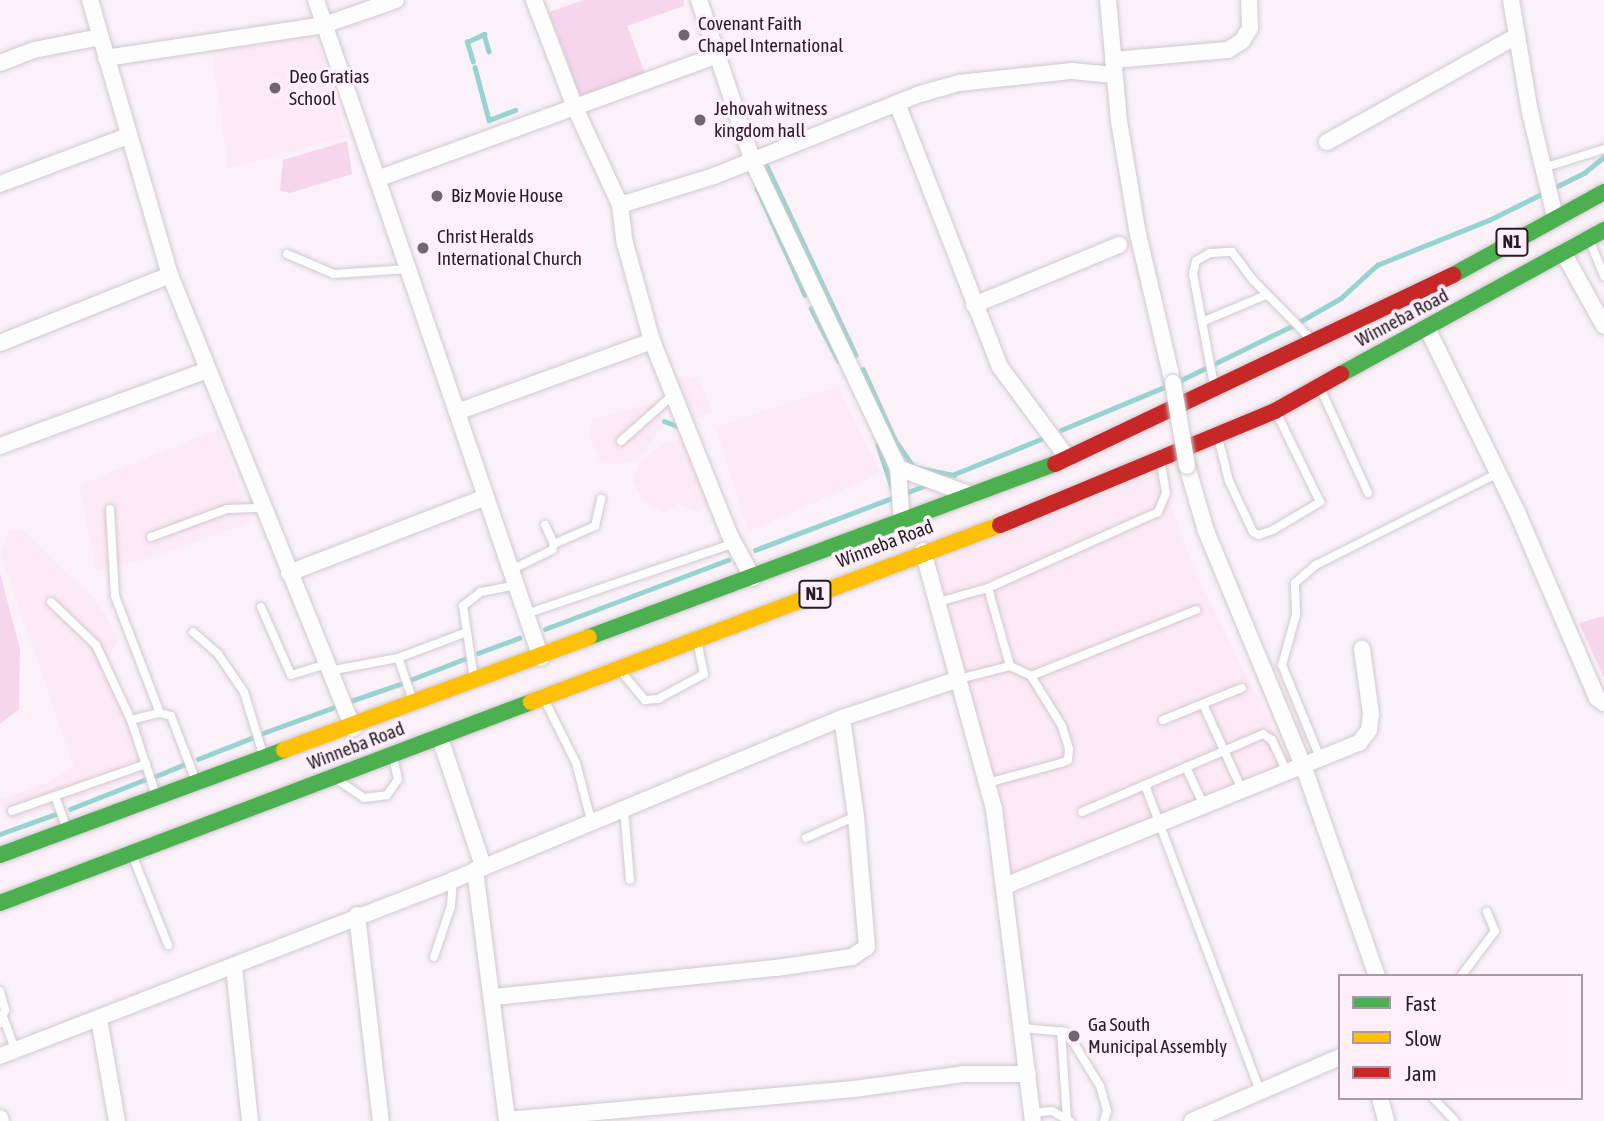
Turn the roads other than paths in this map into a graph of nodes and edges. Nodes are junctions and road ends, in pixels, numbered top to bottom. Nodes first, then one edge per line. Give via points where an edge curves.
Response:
1 (90, 0) edge
2 (316, 0) edge
3 (396, 0) edge
4 (534, 0) edge
5 (699, 0) edge
6 (1108, 0) edge
7 (1248, 0) edge
8 (1511, 0) edge
9 (324, 25) junction
10 (1517, 36) junction
11 (100, 37) junction
12 (718, 55) junction
13 (106, 58) junction
14 (0, 63) edge
15 (1114, 67) junction
16 (897, 103) junction
17 (576, 110) junction
18 (128, 136) junction
19 (1327, 142) dead end
20 (1604, 149) edge
21 (754, 162) junction
22 (1543, 168) junction
23 (377, 179) junction
24 (0, 184) edge
25 (1604, 192) edge
26 (620, 205) junction
27 (1555, 218) junction
28 (1604, 229) edge
29 (1588, 238) junction
30 (1119, 245) dead end
31 (287, 254) dead end
32 (1564, 254) junction
33 (408, 269) junction
34 (170, 275) junction
35 (1604, 276) edge
36 (1266, 295) junction
37 (974, 305) junction
38 (1202, 322) junction
39 (1604, 326) edge
40 (1427, 328) junction
41 (652, 341) junction
42 (0, 343) edge
43 (1316, 344) junction
44 (208, 370) junction
45 (1320, 387) junction
46 (1215, 391) junction
47 (675, 394) junction
48 (1275, 411) junction
49 (457, 412) junction
50 (1218, 435) junction
51 (621, 441) dead end
52 (0, 446) edge
53 (1068, 459) junction
54 (1160, 459) junction
55 (898, 468) junction
56 (1499, 473) junction
57 (1368, 494) dead end
58 (486, 497) junction
59 (975, 497) junction
60 (601, 499) dead end
61 (262, 508) junction
62 (110, 509) dead end
63 (902, 524) junction
64 (545, 525) dead end
65 (151, 537) dead end
66 (734, 543) junction
67 (554, 544) junction
68 (923, 551) junction
69 (289, 573) junction
70 (513, 577) junction
71 (753, 578) junction
72 (988, 587) junction
73 (51, 602) dead end
74 (935, 603) junction
75 (261, 607) dead end
76 (1196, 610) dead end
77 (526, 614) junction
78 (193, 632) dead end
79 (464, 633) junction
80 (697, 642) junction
81 (1362, 649) dead end
82 (398, 658) junction
83 (541, 658) junction
84 (1010, 666) junction
85 (328, 668) junction
86 (621, 671) junction
87 (1031, 676) junction
88 (959, 679) junction
89 (479, 680) junction
90 (1242, 688) dead end
91 (544, 699) junction
92 (1203, 704) junction
93 (1604, 704) edge
94 (414, 705) junction
95 (160, 712) junction
96 (842, 718) junction
97 (131, 720) junction
98 (1163, 720) dead end
99 (353, 728) junction
100 (440, 738) junction
101 (1224, 750) junction
102 (392, 754) junction
103 (265, 760) junction
104 (1321, 760) junction
105 (146, 764) junction
106 (1186, 767) junction
107 (1304, 768) junction
108 (1288, 774) junction
109 (334, 777) junction
110 (987, 783) junction
111 (198, 784) junction
112 (1145, 785) junction
113 (1243, 792) junction
114 (55, 796) junction
115 (157, 798) junction
116 (1204, 807) junction
117 (624, 809) junction
118 (12, 811) dead end
119 (1082, 812) dead end
120 (856, 816) junction
121 (98, 819) junction
122 (591, 820) junction
123 (1163, 823) junction
124 (67, 830) junction
125 (806, 838) dead end
126 (131, 854) junction
127 (0, 855) edge
128 (114, 860) junction
129 (479, 868) junction
130 (453, 880) junction
131 (630, 880) dead end
132 (1007, 885) junction
133 (0, 902) edge
134 (1487, 912) dead end
135 (357, 915) junction
136 (168, 945) dead end
137 (434, 957) dead end
138 (234, 967) junction
139 (1376, 974) edge
140 (1463, 974) edge
141 (0, 990) edge
142 (494, 997) junction
143 (99, 1020) junction
144 (2, 1021) edge
145 (1023, 1028) junction
146 (1061, 1031) junction
147 (7, 1053) edge
148 (1338, 1058) edge
149 (1028, 1074) junction
150 (1260, 1091) junction
151 (1381, 1100) edge
152 (1435, 1100) edge
153 (1032, 1117) edge
154 (1068, 1120) edge
155 (117, 1121) edge
156 (250, 1121) edge
157 (381, 1121) edge
158 (507, 1121) edge
159 (1104, 1121) edge
160 (1192, 1121) edge
161 (1386, 1121) edge
162 (1455, 1121) edge

1 - 11 street
2 - 9 street
3 - 9 street
4 - 17 street
5 - 12 street
6 - 15 street
7 - 15 street via 1251,28 1228,50
8 - 10 street
9 - 13 street
9 - 23 street
10 - 19 street
10 - 22 street
11 - 13 street
11 - 14 street via 41,48
12 - 17 street
12 - 21 street
13 - 18 street
15 - 16 street via 959,83
15 - 107 street, bridge via 1138,234 1187,466 1206,531
16 - 21 street
16 - 37 street
17 - 23 street
17 - 26 street
18 - 24 street
18 - 34 street
20 - 22 lane
21 - 26 street
21 - 55 street
22 - 27 street
23 - 33 street
25 - 27 highway, Winneba Road / N1
26 - 41 street via 625,243
27 - 43 highway, Winneba Road / N1
28 - 29 highway, Winneba Road / N1
29 - 32 highway, Winneba Road / N1
29 - 35 lane
30 - 37 street
31 - 33 lane via 334,274
32 - 39 street
32 - 40 highway, Winneba Road / N1
33 - 49 street
34 - 42 street
34 - 44 street
36 - 38 lane
36 - 38 lane via 1232,252 1209,253 1194,266
36 - 43 lane
37 - 53 street via 1000,367
38 - 46 lane
40 - 45 highway, Winneba Road / N1
40 - 56 street
41 - 47 street
41 - 49 street
43 - 46 highway, Winneba Road / N1
44 - 52 street
44 - 61 street
45 - 48 highway, Winneba Road / N1
45 - 57 lane
46 - 53 highway, Winneba Road / N1
47 - 51 lane
47 - 66 street
48 - 50 highway, Winneba Road / N1
48 - 50 lane via 1320,502 1273,530 1253,532 1229,481
49 - 58 street
50 - 54 highway, Winneba Road / N1
53 - 59 highway, Winneba Road / N1
54 - 68 highway, Winneba Road / N1 via 1053,505
54 - 72 lane via 1166,494 1158,512
55 - 59 street
55 - 63 street
56 - 93 street via 1597,698
56 - 104 lane via 1316,565 1295,583 1296,615 1282,665
58 - 69 street
58 - 70 street
59 - 63 highway, Winneba Road / N1
60 - 67 lane via 595,526
61 - 65 lane via 227,509
61 - 69 street
62 - 95 lane via 115,596
63 - 71 highway, Winneba Road / N1
64 - 67 lane
66 - 71 street
66 - 77 lane
67 - 70 lane
68 - 74 street
68 - 80 highway, Winneba Road / N1
69 - 85 street
70 - 77 street
70 - 79 lane via 469,597 463,606
71 - 83 highway, Winneba Road / N1
72 - 74 lane
72 - 84 lane
73 - 97 lane via 96,645
74 - 88 street
75 - 85 lane via 291,675
76 - 87 lane
77 - 83 street
78 - 103 lane via 218,654 244,692
79 - 82 lane
79 - 89 lane
80 - 86 highway, Winneba Road / N1
80 - 86 lane via 704,674 658,699 645,700 635,693
81 - 104 street via 1368,730 1359,743
82 - 85 lane
82 - 94 lane
83 - 89 highway, Winneba Road / N1
84 - 87 lane
84 - 88 lane
85 - 99 street
86 - 91 highway, Winneba Road / N1
87 - 110 lane via 1062,726 1068,760
88 - 96 street
88 - 110 street
89 - 94 highway, Winneba Road / N1
90 - 92 lane
91 - 100 highway, Winneba Road / N1
91 - 122 lane via 576,763
92 - 98 lane
92 - 101 lane
94 - 99 highway, Winneba Road / N1
95 - 97 lane
95 - 111 lane via 171,716
96 - 117 street
96 - 120 street
97 - 105 lane
99 - 103 highway, Winneba Road / N1
100 - 102 highway, Winneba Road / N1
100 - 129 street
101 - 106 lane
101 - 108 lane via 1267,734
101 - 113 lane
102 - 109 highway, Winneba Road / N1
102 - 109 lane via 398,779 387,795 356,796
103 - 111 highway, Winneba Road / N1
104 - 107 street
105 - 114 lane
105 - 115 lane
106 - 112 lane
106 - 116 lane
107 - 108 street
107 - 139 street
108 - 113 street
109 - 126 highway, Winneba Road / N1
110 - 132 street
111 - 115 highway, Winneba Road / N1
112 - 119 lane
112 - 123 lane
113 - 116 street
114 - 118 lane
114 - 124 lane
115 - 121 highway, Winneba Road / N1
116 - 123 street
117 - 122 street
117 - 131 lane
120 - 125 lane
120 - 142 street via 868,929 867,947 852,957
121 - 124 highway, Winneba Road / N1
121 - 128 highway
122 - 129 street
123 - 132 street
123 - 150 lane
124 - 127 highway, Winneba Road / N1
126 - 128 highway, Winneba Road / N1
126 - 136 lane
128 - 133 highway, Winneba Road / N1
129 - 130 street
129 - 142 street
130 - 135 street
130 - 137 lane via 451,906
132 - 145 street
134 - 140 lane via 1495,931
135 - 138 street
135 - 157 street
138 - 143 street
138 - 156 street
141 - 144 lane
142 - 158 street
143 - 147 street
143 - 155 street
144 - 147 lane
145 - 146 lane
145 - 149 street
146 - 154 lane
146 - 159 lane via 1097,1078 1107,1111
148 - 150 street
149 - 153 street
149 - 158 street via 963,1074 854,1089
150 - 160 street
151 - 161 street
152 - 162 lane
153 - 154 lane via 1052,1111

